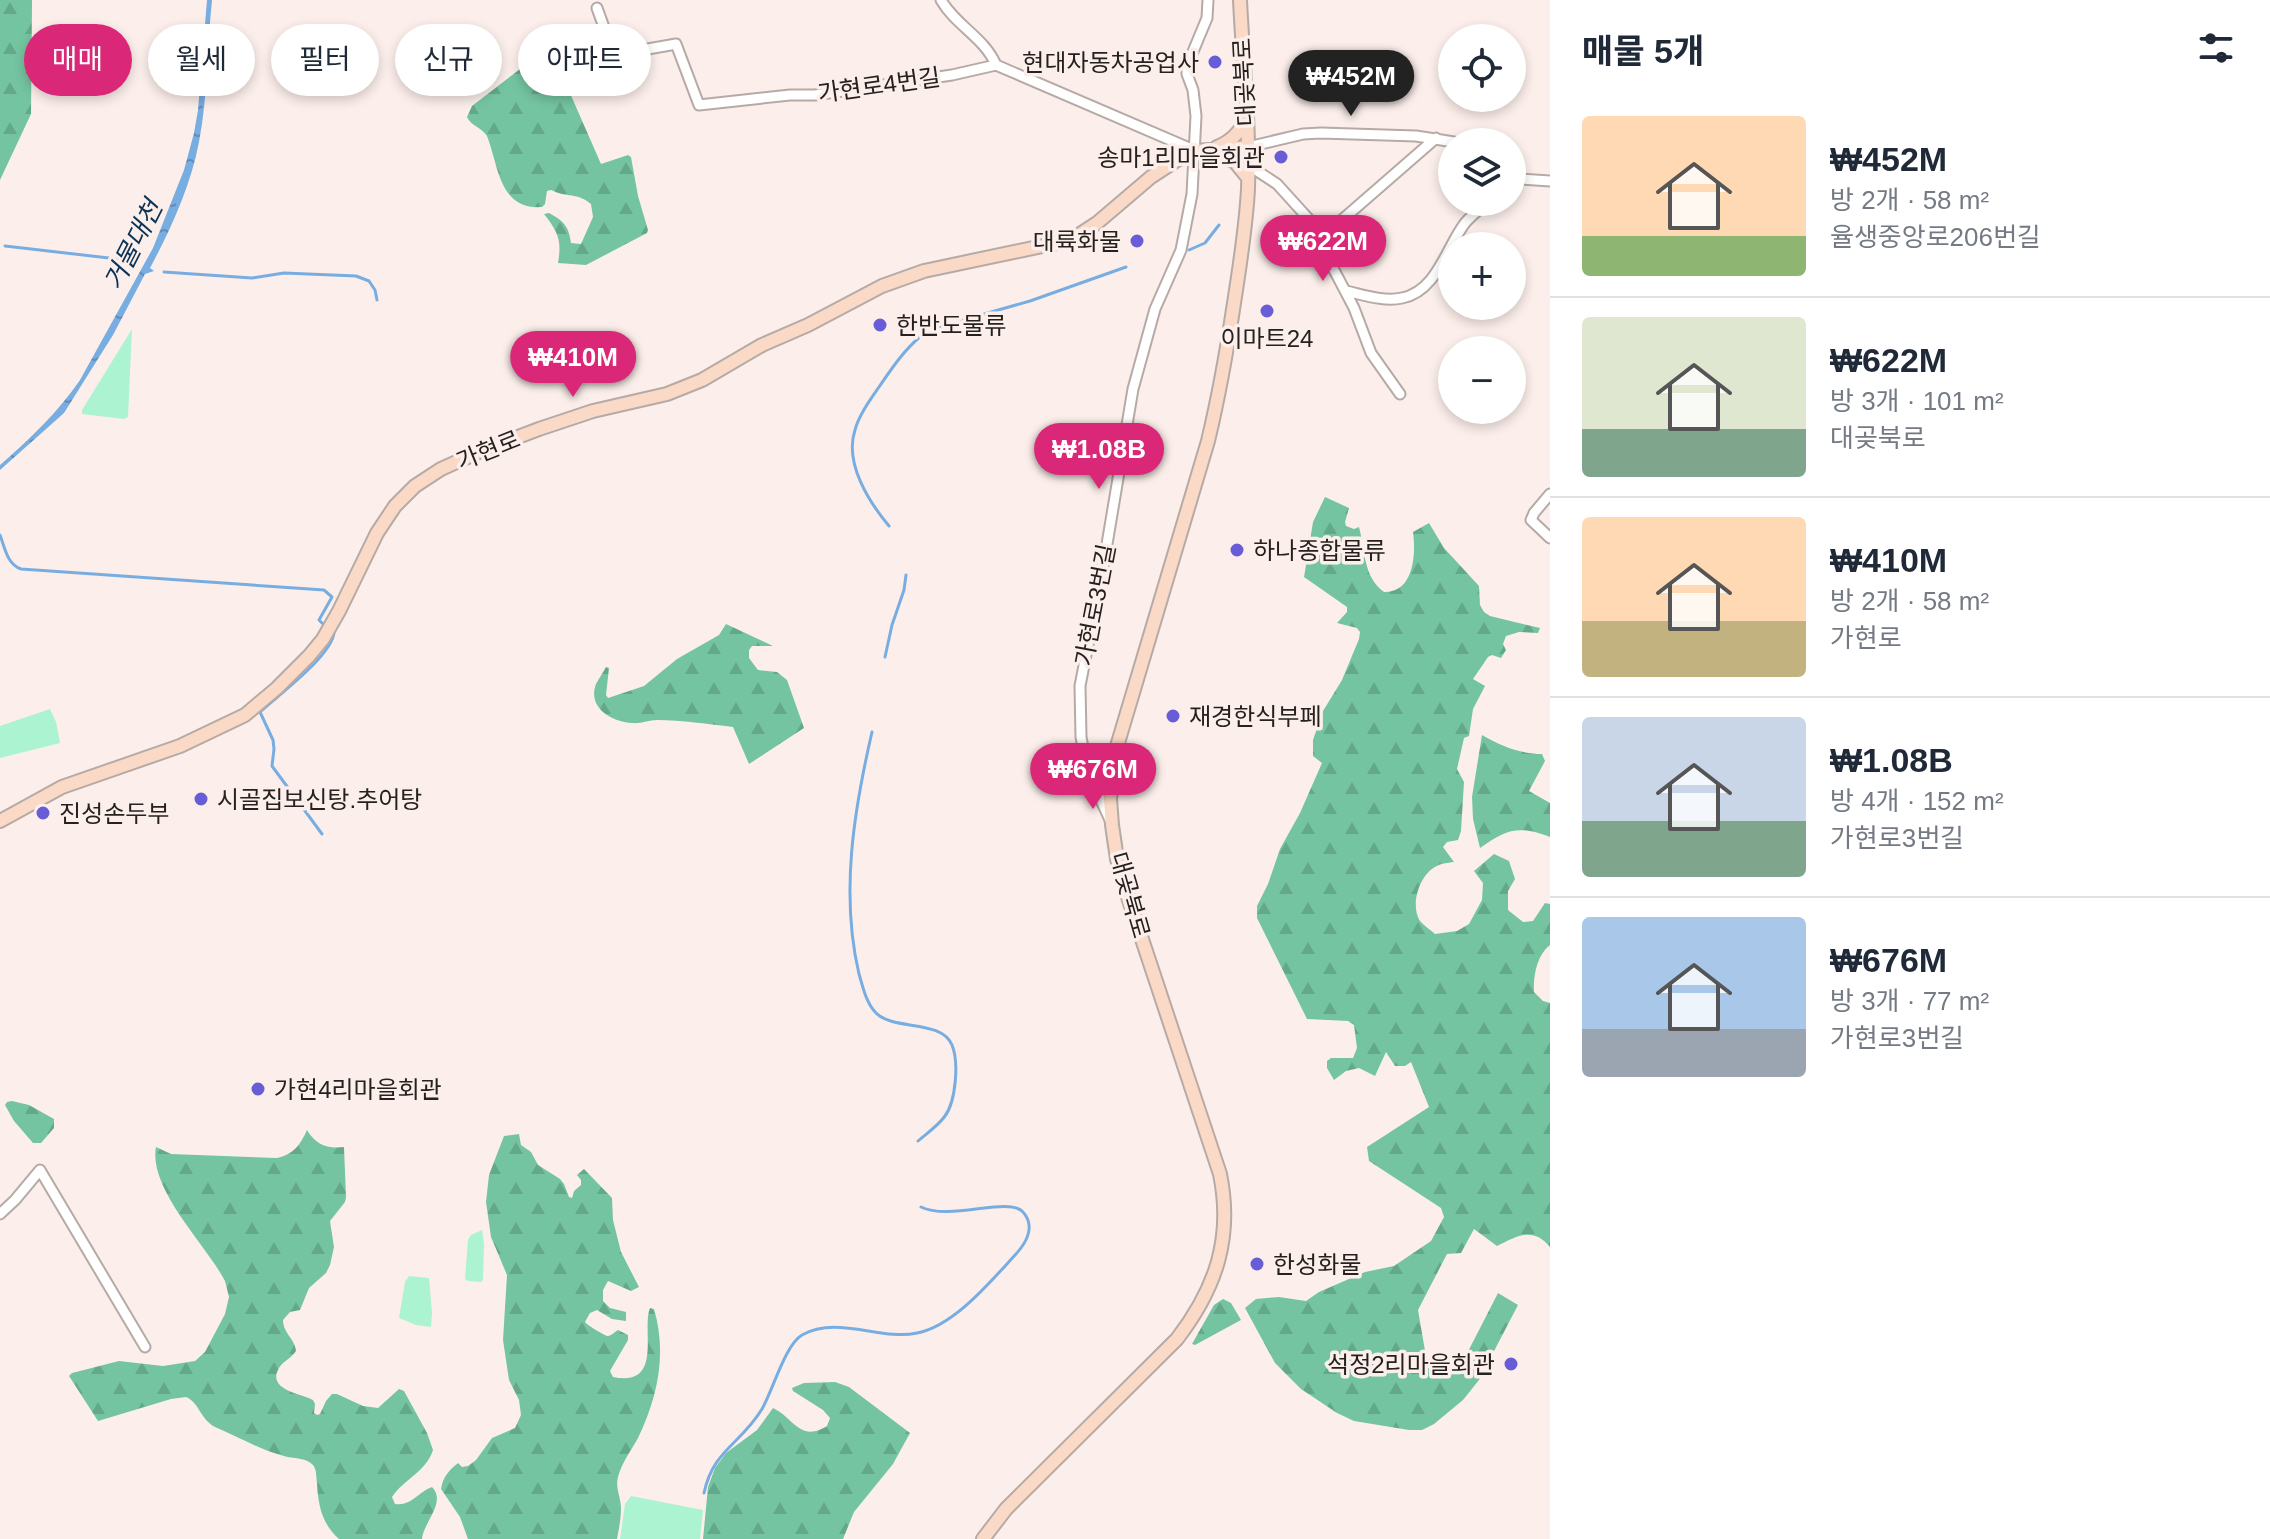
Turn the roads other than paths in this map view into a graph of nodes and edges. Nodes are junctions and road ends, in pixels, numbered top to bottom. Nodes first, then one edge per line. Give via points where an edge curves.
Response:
1 (941, 0) edge
2 (1208, 0) edge
3 (1240, 0) edge
4 (597, 8) dead end
5 (996, 65) junction
6 (1247, 120) junction
7 (1436, 138) joint
8 (1248, 147) junction
9 (1210, 150) junction
10 (1196, 151) junction
11 (1248, 171) junction
12 (1526, 180) edge
13 (1550, 181) edge
14 (1473, 216) edge
15 (1320, 239) junction
16 (1346, 291) junction
17 (1400, 394) dead end
18 (1550, 494) edge
19 (1550, 538) edge
20 (0, 821) edge
21 (1112, 825) junction
22 (0, 1214) edge
23 (145, 1347) dead end
24 (983, 1539) edge

1 - 5 street via 984,43
2 - 10 street, 대곶북로 via 1207,18 1187,66
3 - 6 street, 대곶북로
4 - 5 street, 가현로4번길 via 614,55 676,44 699,105 815,95
5 - 10 street
6 - 8 street, 대곶북로
6 - 9 street via 1229,142
7 - 8 street via 1321,133
7 - 15 street
8 - 9 street, 가현로
8 - 11 street, 대곶북로
9 - 10 street, 가현로
9 - 11 street
10 - 20 street, 가현로 via 1162,169 1071,240 915,274 762,345 702,380 539,429 441,469 395,506 323,639 245,715 180,746 62,787
10 - 21 street, 가현로3번길 via 1181,250 1155,309 1133,389 1080,686 1085,758
11 - 15 street via 1277,184 1316,227
11 - 21 street, 대곶북로 via 1244,236 1218,401 1118,738
12 - 13 street
14 - 16 street via 1431,280 1415,293 1383,299
15 - 16 street
16 - 17 street via 1371,353
18 - 19 street via 1531,520
21 - 24 street, 대곶북로 via 1129,900 1220,1174 1223,1241 1207,1295 1177,1339 1006,1509
22 - 23 street via 40,1170

